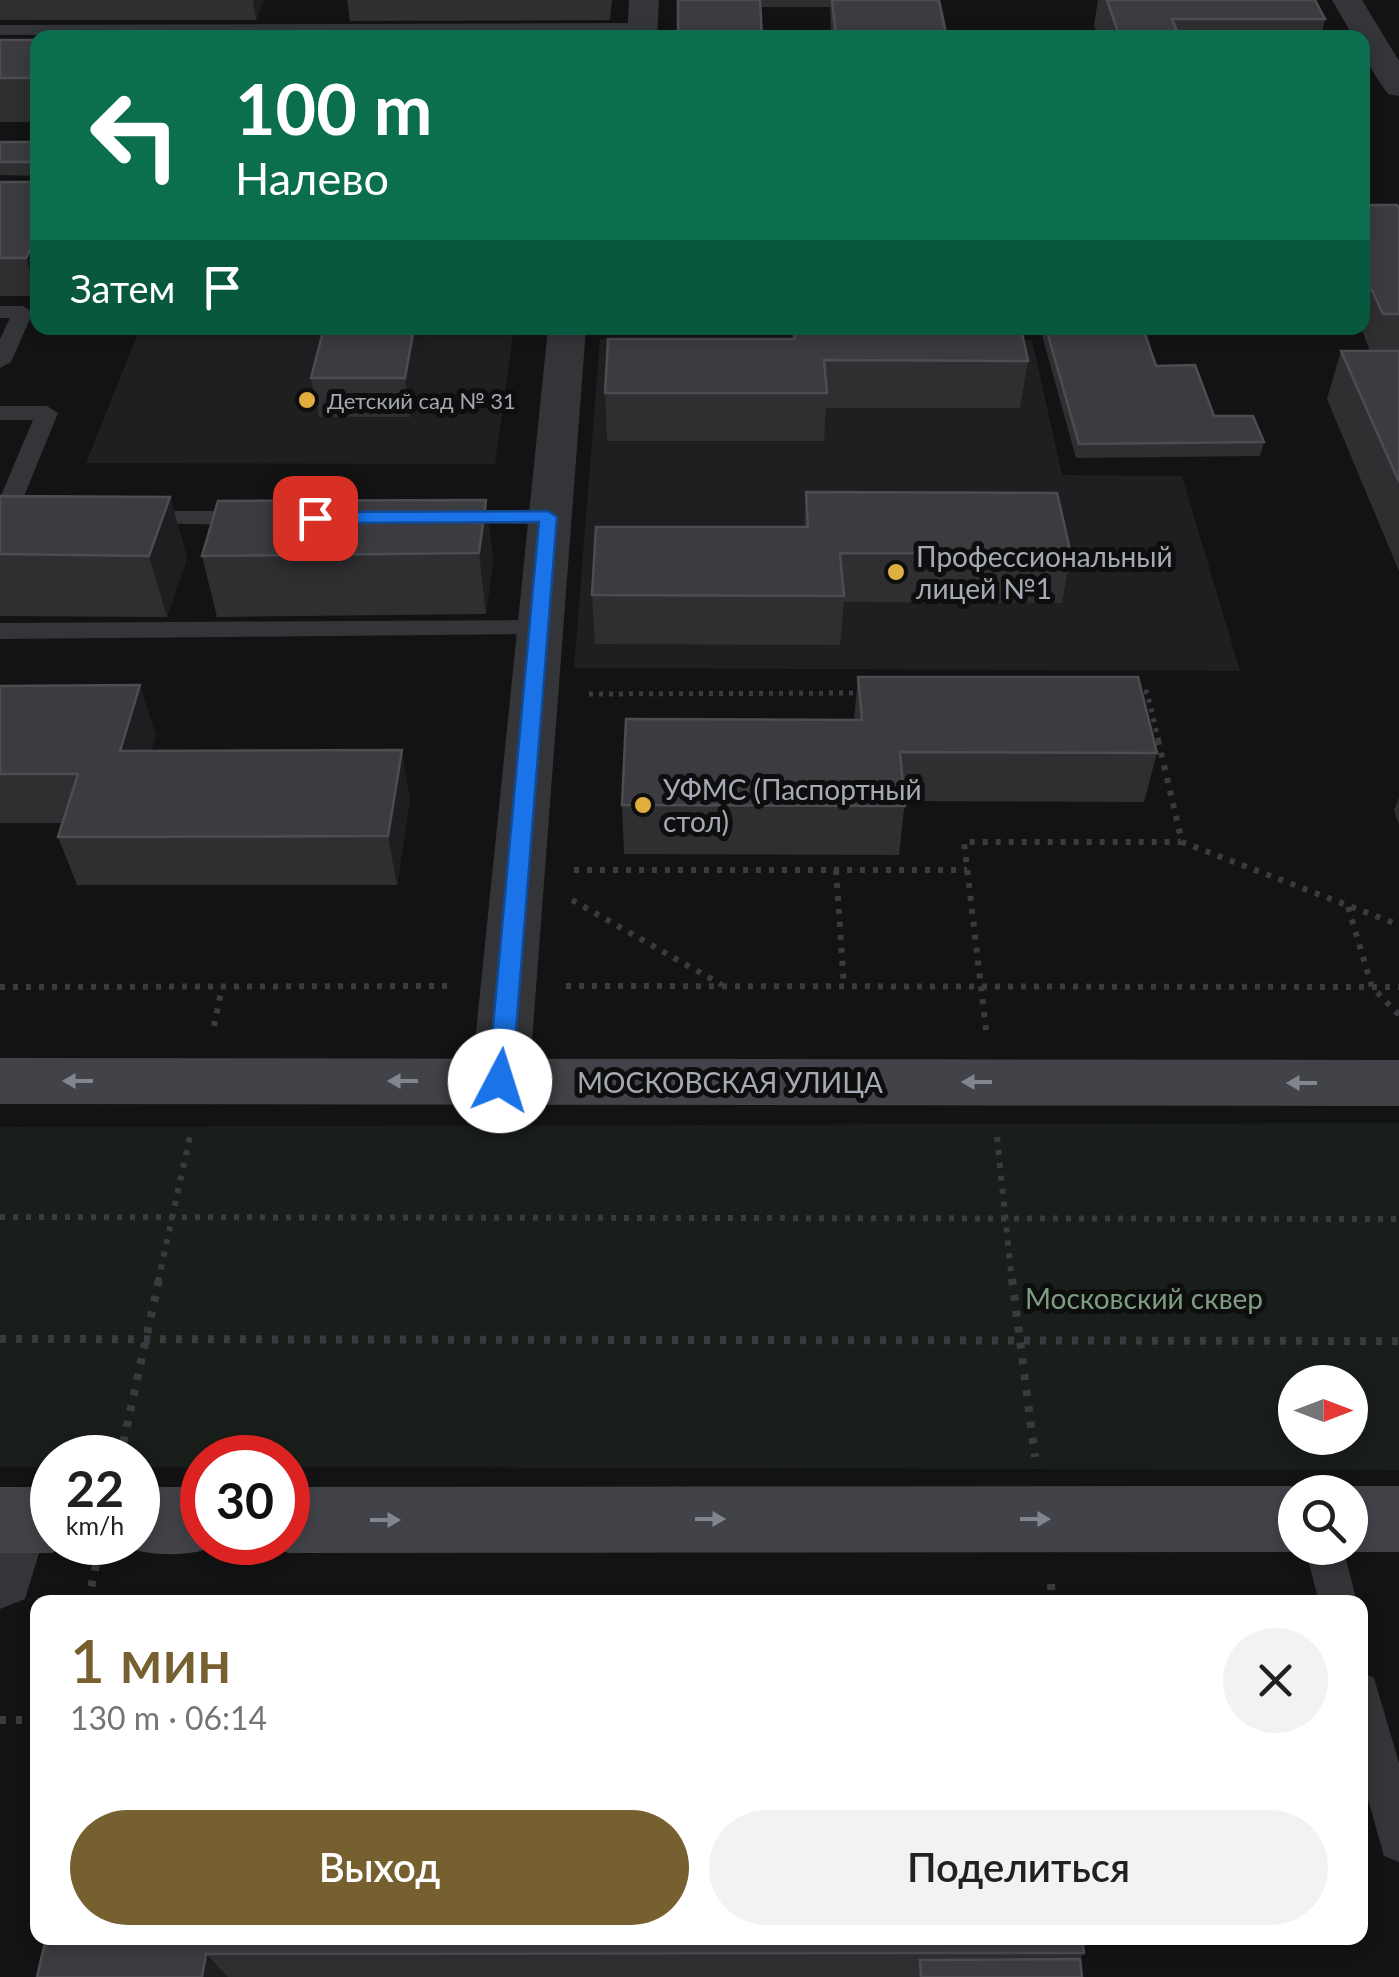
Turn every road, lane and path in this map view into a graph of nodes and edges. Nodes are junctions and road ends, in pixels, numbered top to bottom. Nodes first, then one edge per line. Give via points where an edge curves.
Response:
1 (1347, 0) edge
2 (643, 22) edge
3 (0, 30) edge
4 (1365, 30) edge
5 (1370, 38) edge
6 (1399, 87) edge
7 (0, 312) edge
8 (566, 335) edge
9 (0, 362) edge
10 (0, 413) edge
11 (432, 517) edge
12 (548, 517) junction
13 (42, 518) edge
14 (120, 518) edge
15 (276, 518) edge
16 (539, 628) junction
17 (0, 631) edge
18 (1128, 692) edge
19 (870, 693) edge
20 (533, 694) junction
21 (518, 870) junction
22 (836, 870) junction
23 (968, 870) dead end
24 (1348, 906) junction
25 (1399, 925) edge
26 (509, 986) junction
27 (722, 986) junction
28 (844, 986) junction
29 (0, 987) edge
30 (222, 987) junction
31 (1372, 987) junction
32 (1399, 987) edge
33 (1399, 1015) edge
34 (0, 1081) edge
35 (202, 1081) junction
36 (500, 1081) junction
37 (1399, 1083) edge
38 (0, 1217) edge
39 (172, 1217) junction
40 (1399, 1218) edge
41 (0, 1339) edge
42 (146, 1340) junction
43 (1399, 1341) edge
44 (125, 1435) edge
45 (1278, 1519) edge
46 (1368, 1519) edge
47 (1399, 1519) edge
48 (310, 1520) edge
49 (68, 1565) edge
50 (1328, 1565) edge
51 (84, 1595) edge
52 (1336, 1595) edge
53 (0, 1720) edge
54 (30, 1720) edge
55 (1368, 1723) edge
56 (1399, 1841) edge

1 - 4 street
2 - 3 lane
5 - 6 street
7 - 9 lane via 23,312
8 - 12 street
10 - 13 lane via 47,413 4,518
11 - 12 lane
12 - 16 street
14 - 15 lane
16 - 17 lane
16 - 20 street
18 - 24 path via 1147,692 1182,842
19 - 20 path
20 - 21 street
21 - 22 path
21 - 26 street
21 - 27 path
22 - 23 path
22 - 28 path
24 - 25 path
24 - 31 path
26 - 27 path
26 - 30 path
26 - 36 street
27 - 28 path
28 - 31 path
29 - 30 path
30 - 35 path
31 - 32 path
31 - 33 path
35 -> 34 main road, МОСКОВСКАЯ УЛИЦА
36 -> 35 main road, МОСКОВСКАЯ УЛИЦА
35 - 39 path
37 -> 36 main road, МОСКОВСКАЯ УЛИЦА
38 - 39 path
39 - 40 path
39 - 42 path
41 - 42 path
42 - 43 path
42 - 44 path
48 -> 45 main road
46 - 47 main road
49 - 51 path
50 - 52 lane
53 - 54 path
55 - 56 lane

